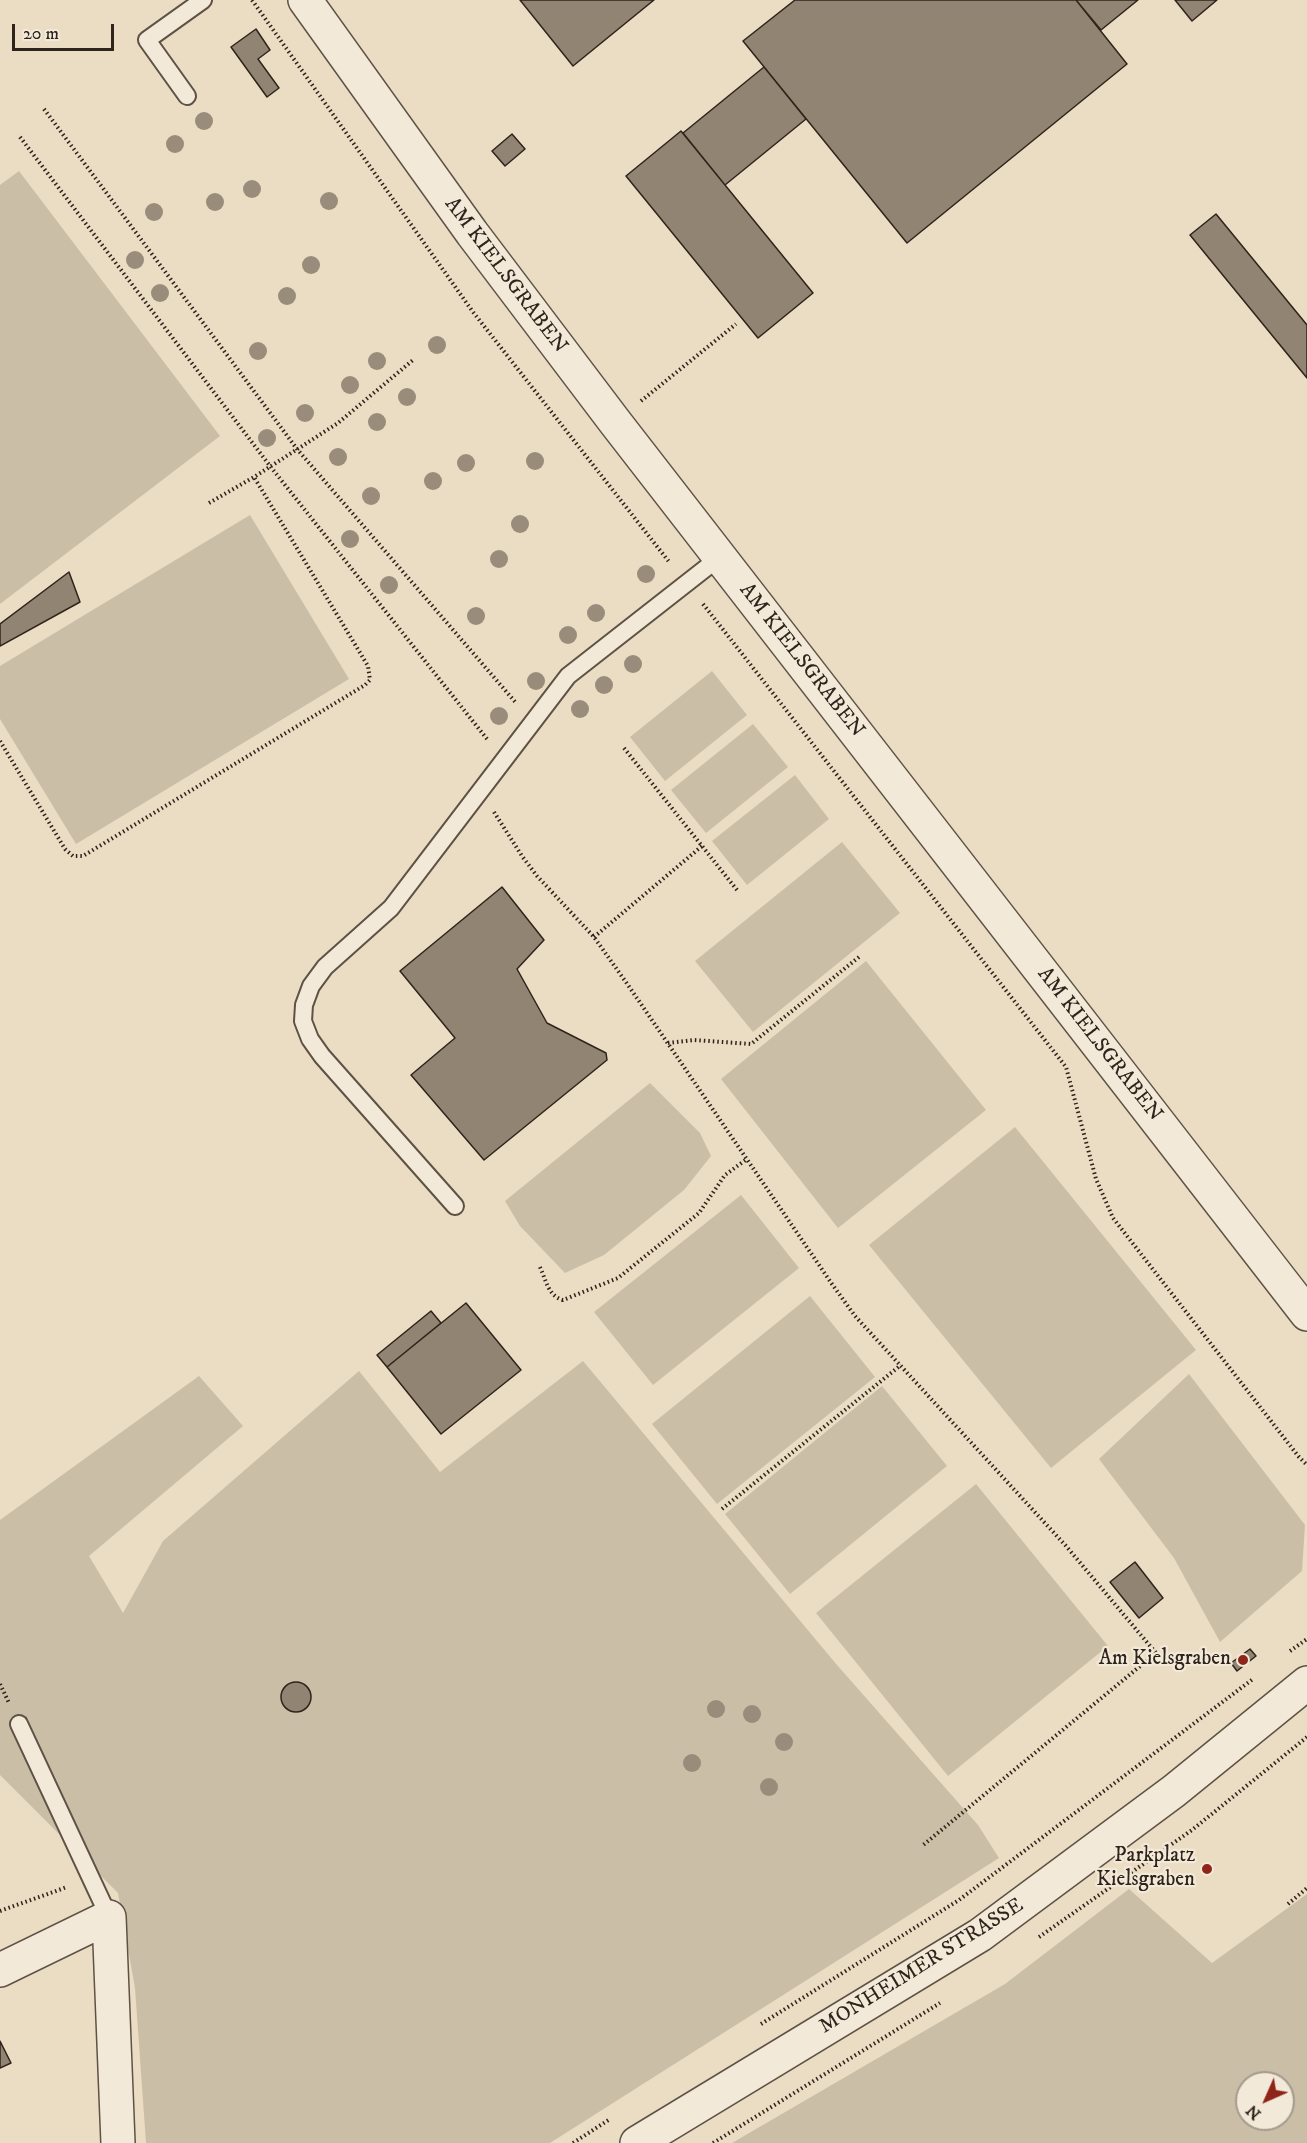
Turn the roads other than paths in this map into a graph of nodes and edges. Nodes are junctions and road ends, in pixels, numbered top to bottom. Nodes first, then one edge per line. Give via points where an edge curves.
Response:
1 (202, 0) edge
2 (305, 0) edge
3 (187, 96) dead end
4 (720, 557) junction
5 (455, 1206) dead end
6 (1307, 1314) edge
7 (1307, 1683) edge
8 (19, 1725) dead end
9 (109, 1917) junction
10 (0, 1970) edge
11 (118, 2143) edge
12 (637, 2143) edge

1 - 3 lane via 147,40
2 - 4 street, AM KIELSGRABEN via 472,233
4 - 5 lane via 568,675 391,908 325,968 311,987 303,1021 310,1039
4 - 6 street, AM KIELSGRABEN
7 - 12 street, MONHEIMER STRASSE via 1174,1791 980,1935
8 - 9 lane
9 - 10 street
9 - 11 street

